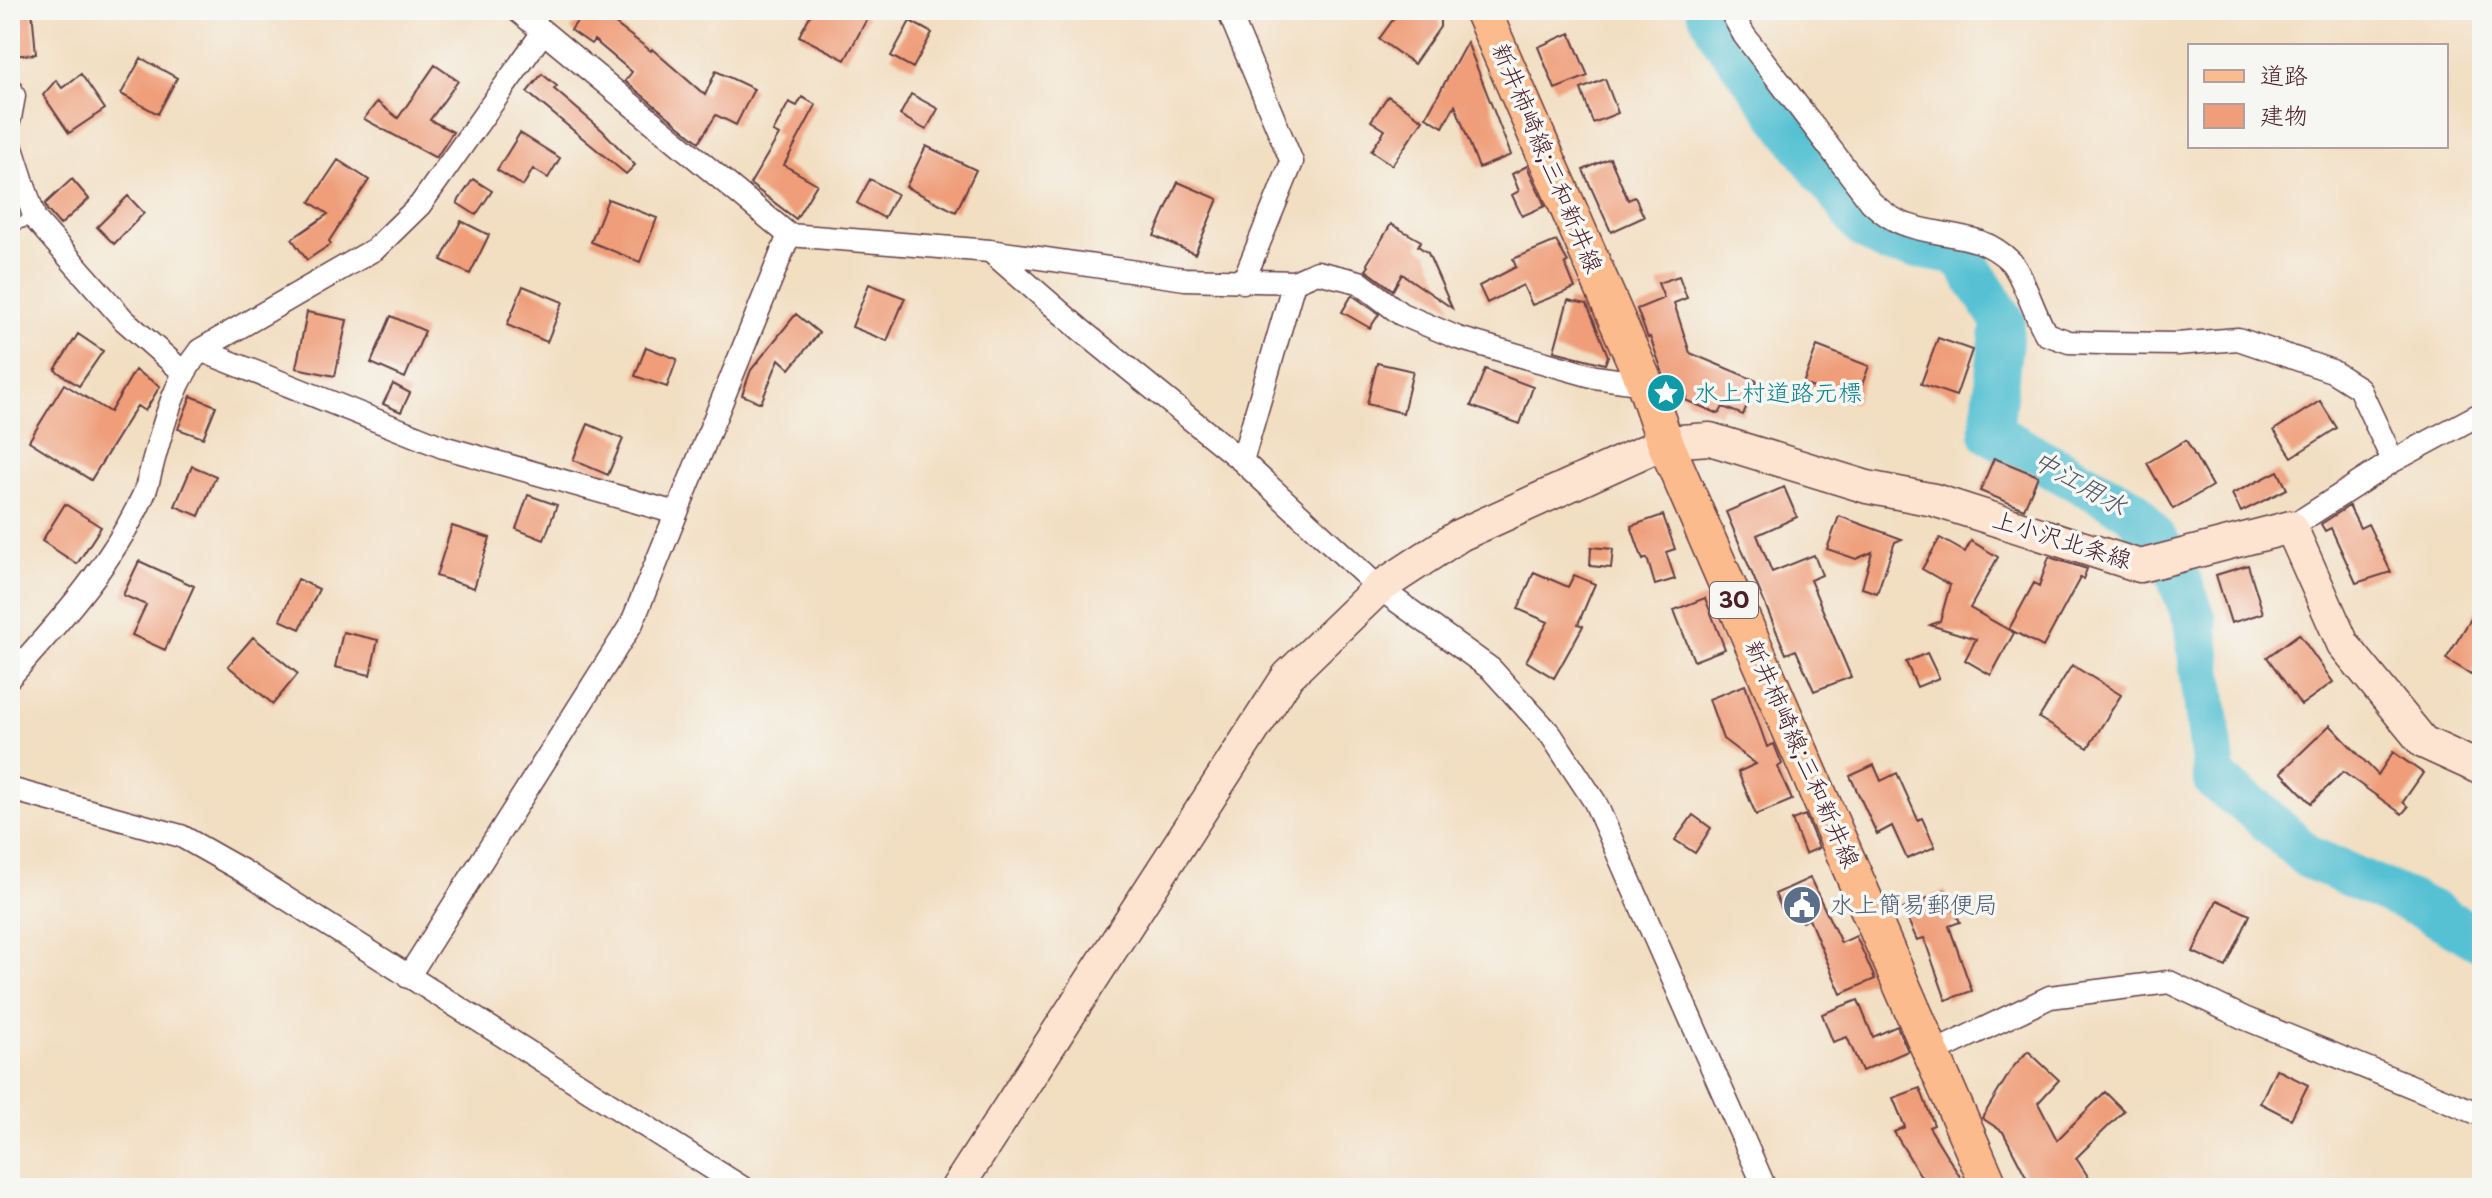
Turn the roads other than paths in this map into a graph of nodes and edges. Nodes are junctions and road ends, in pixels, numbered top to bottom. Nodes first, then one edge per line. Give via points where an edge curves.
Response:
1 (517, 10) edge
2 (1228, 10) edge
3 (1482, 10) edge
4 (1730, 10) edge
5 (543, 32) junction
6 (10, 87) edge
7 (10, 118) edge
8 (10, 142) edge
9 (35, 219) junction
10 (10, 225) edge
11 (789, 235) junction
12 (990, 251) junction
13 (1243, 282) junction
14 (1294, 282) junction
15 (200, 350) junction
16 (183, 372) junction
17 (1645, 384) junction
18 (2482, 413) edge
19 (1665, 442) junction
20 (1242, 461) junction
21 (2393, 461) junction
22 (676, 513) junction
23 (2291, 527) junction
24 (1379, 588) junction
25 (10, 677) edge
26 (2482, 769) edge
27 (10, 789) edge
28 (408, 977) junction
29 (1933, 1053) junction
30 (2482, 1115) edge
31 (743, 1188) edge
32 (957, 1188) edge
33 (1765, 1188) edge
34 (1990, 1188) edge

1 - 5 street
2 - 13 street via 1292,162
3 - 17 main road, 新井柿崎線;三和新井線 / 30
4 - 21 street via 1871,202 1908,226 1995,247 2014,265 2046,334 2069,342 2100,343 2238,339 2332,371 2359,388
5 - 11 street
5 - 15 street via 420,205 375,249
6 - 7 street
8 - 9 street
9 - 10 lane
9 - 16 street via 124,320
11 - 12 street
11 - 22 street
12 - 13 street via 1185,279
12 - 20 street
13 - 14 street
14 - 17 street via 1317,272 1359,282 1401,314 1458,338 1595,377
14 - 20 street
15 - 16 street
15 - 22 street via 443,447
16 - 25 street via 145,493 120,540
17 - 19 main road, 新井柿崎線;三和新井線 / 30
18 - 21 street
19 - 23 street, 上小沢北条線 via 1710,439 1867,487 1934,500 2140,566
19 - 24 street via 1460,535
19 - 29 main road, 新井柿崎線;三和新井線 / 30
20 - 24 street
21 - 23 street
22 - 28 street via 632,623
23 - 26 street via 2343,644 2423,742
24 - 32 street via 1288,676
24 - 33 street via 1491,669 1551,735 1595,802
27 - 28 street via 181,836
28 - 31 street
29 - 30 street via 2050,997 2169,982
29 - 34 main road, 新井柿崎線;三和新井線 / 30

